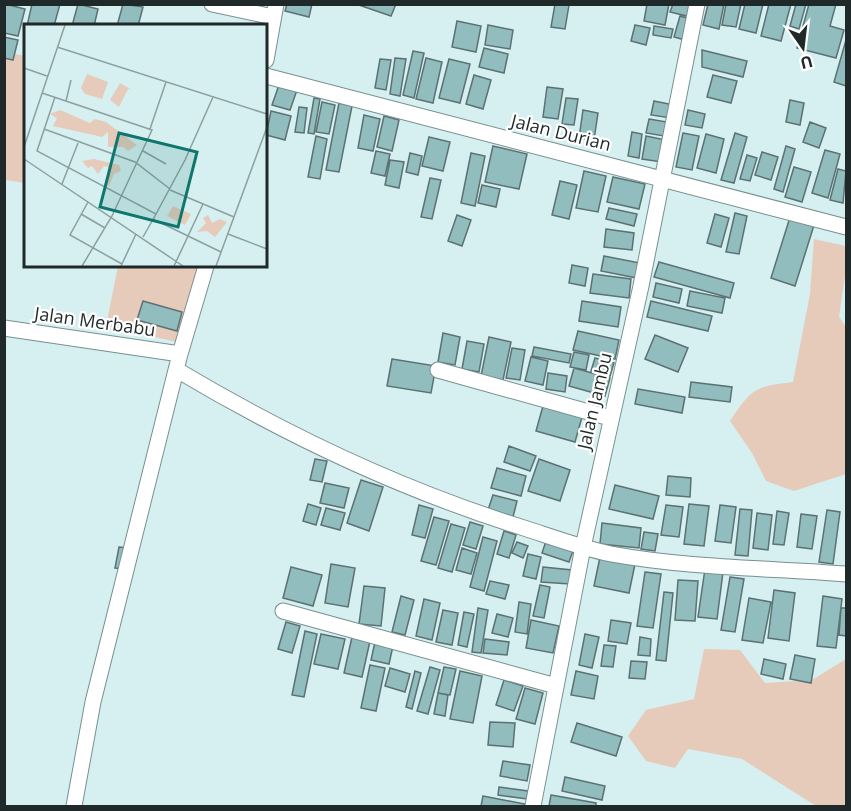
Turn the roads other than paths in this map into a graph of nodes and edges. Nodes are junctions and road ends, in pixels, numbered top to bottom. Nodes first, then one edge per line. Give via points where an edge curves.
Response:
1 (212, 4) edge
2 (697, 4) edge
3 (275, 11) edge
4 (267, 55) edge
5 (267, 76) edge
6 (661, 178) junction
7 (846, 227) edge
8 (206, 267) edge
9 (4, 328) edge
10 (180, 354) junction
11 (177, 370) junction
12 (438, 370) dead end
13 (610, 418) junction
14 (584, 547) junction
15 (846, 574) edge
16 (283, 611) dead end
17 (556, 687) junction
18 (74, 807) edge
19 (533, 807) edge

1 - 3 street
2 - 6 street, Jalan Jambu
3 - 4 street
5 - 6 street, Jalan Durian
6 - 7 street, Jalan Durian
6 - 13 street, Jalan Jambu
8 - 10 street
9 - 10 street, Jalan Merbabu
10 - 11 street
11 - 14 street via 239,407 445,503
11 - 18 street via 93,702
12 - 13 street
13 - 14 street, Jalan Jambu
14 - 15 street via 662,560
14 - 17 street, Jalan Jambu
16 - 17 street
17 - 19 street, Jalan Jambu

